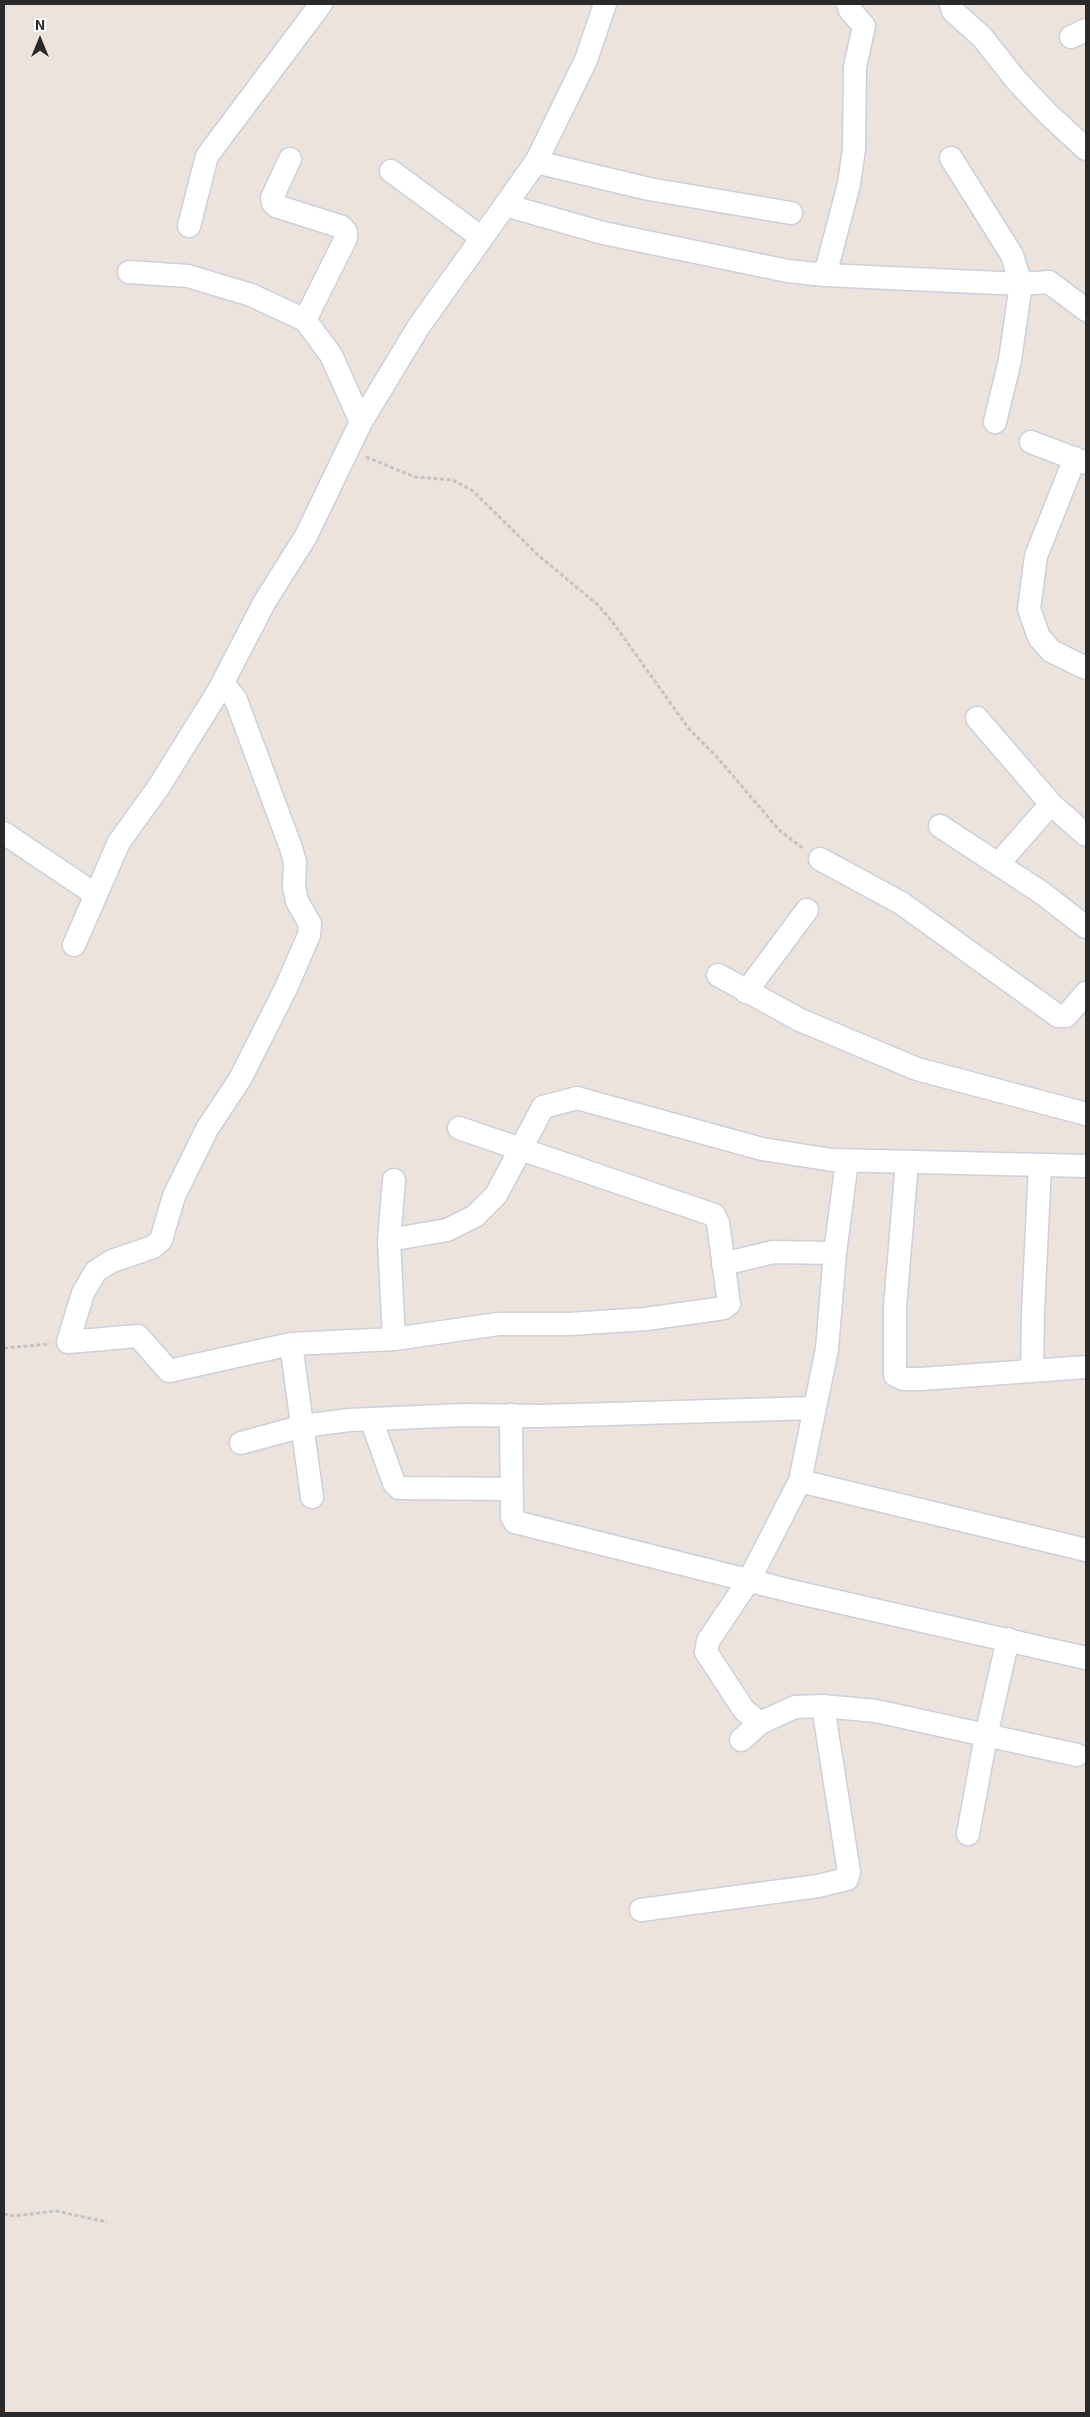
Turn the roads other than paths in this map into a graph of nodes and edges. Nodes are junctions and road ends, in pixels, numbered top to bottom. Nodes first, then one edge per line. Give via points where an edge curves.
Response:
1 (321, 4) edge
2 (605, 4) edge
3 (848, 4) edge
4 (951, 4) edge
5 (1086, 149) edge
6 (951, 158) dead end
7 (290, 159) dead end
8 (536, 162) junction
9 (391, 171) dead end
10 (505, 205) junction
11 (791, 213) dead end
12 (188, 226) dead end
13 (482, 238) junction
14 (129, 272) dead end
15 (825, 275) junction
16 (1033, 283) junction
17 (1086, 310) edge
18 (305, 320) junction
19 (361, 422) junction
20 (995, 422) dead end
21 (1031, 442) dead end
22 (1081, 461) edge
23 (1086, 668) edge
24 (223, 682) junction
25 (977, 718) dead end
26 (1051, 804) junction
27 (940, 826) dead end
28 (4, 833) edge
29 (1086, 835) edge
30 (820, 859) road end
31 (998, 864) junction
32 (96, 895) junction
33 (807, 910) dead end
34 (1086, 927) edge
35 (74, 945) dead end
36 (718, 975) dead end
37 (746, 992) junction
38 (1086, 993) edge
39 (1086, 1114) edge
40 (459, 1128) dead end
41 (520, 1148) junction
42 (847, 1161) junction
43 (907, 1162) junction
44 (1040, 1165) junction
45 (1086, 1166) edge
46 (394, 1180) dead end
47 (389, 1240) junction
48 (834, 1253) junction
49 (723, 1264) junction
50 (394, 1338) junction
51 (291, 1344) junction
52 (1086, 1366) edge
53 (1032, 1370) junction
54 (816, 1408) junction
55 (511, 1415) junction
56 (371, 1419) junction
57 (303, 1426) junction
58 (241, 1443) dead end
59 (800, 1481) junction
60 (512, 1489) junction
61 (312, 1497) dead end
62 (1086, 1550) edge
63 (749, 1580) junction
64 (1008, 1639) junction
65 (1086, 1658) edge
66 (823, 1706) junction
67 (760, 1723) junction
68 (986, 1736) junction
69 (741, 1740) dead end
70 (1077, 1755) dead end
71 (968, 1834) dead end
72 (641, 1910) dead end

1 - 12 street via 207,156
2 - 8 street via 586,60
3 - 15 street via 862,34 855,67 854,149 850,184
4 - 5 street via 953,12 982,37 1034,100
6 - 16 street
7 - 18 street via 272,198 273,203 342,227 346,232 346,238
8 - 10 street
8 - 11 street via 649,189
9 - 13 street
10 - 13 street
10 - 15 street via 603,233
13 - 19 street via 419,326
14 - 18 street via 188,276 251,295
15 - 16 street
16 - 17 street
16 - 20 street
18 - 19 street via 331,355
19 - 24 street via 306,536 264,604
21 - 22 street
22 - 23 street via 1036,556 1029,609 1039,638 1051,651
24 - 32 street via 158,788 119,842
24 - 51 street via 236,700 291,848 295,862 294,887 297,901 310,924 309,936 240,1078 207,1129 174,1196 161,1240 153,1247 112,1261 96,1271 83,1293 68,1342 138,1336 169,1371
25 - 26 street
26 - 29 street
26 - 31 street
27 - 31 street
28 - 32 street
30 - 38 street via 901,903 1058,1016 1066,1016
31 - 34 street
32 - 35 street
33 - 37 street
36 - 37 street
37 - 39 street via 800,1020 917,1069
40 - 41 street
41 - 42 street via 543,1107 577,1098 762,1149
41 - 47 street via 496,1195 475,1216 447,1230
41 - 49 street via 714,1215
42 - 43 street
42 - 48 street
43 - 44 street
43 - 53 street via 895,1307 895,1375 903,1379 921,1379
44 - 45 street
44 - 53 street
46 - 47 street
47 - 50 street
48 - 49 street via 773,1252
48 - 54 street via 827,1349
49 - 50 street via 728,1304 724,1308 646,1319 498,1324
50 - 51 street
51 - 57 street
52 - 53 street
54 - 55 street
54 - 59 street
55 - 56 street
55 - 60 street
56 - 57 street
56 - 60 street via 399,1488
57 - 58 street
57 - 61 street
59 - 62 street
59 - 63 street
60 - 63 street via 512,1517 515,1522
63 - 64 street
63 - 67 street via 708,1641 706,1652 744,1710
64 - 65 street
64 - 68 street
66 - 67 street via 795,1707
66 - 68 street via 876,1711
66 - 72 street via 849,1872 847,1878 818,1886
67 - 69 street
68 - 70 street
68 - 71 street

